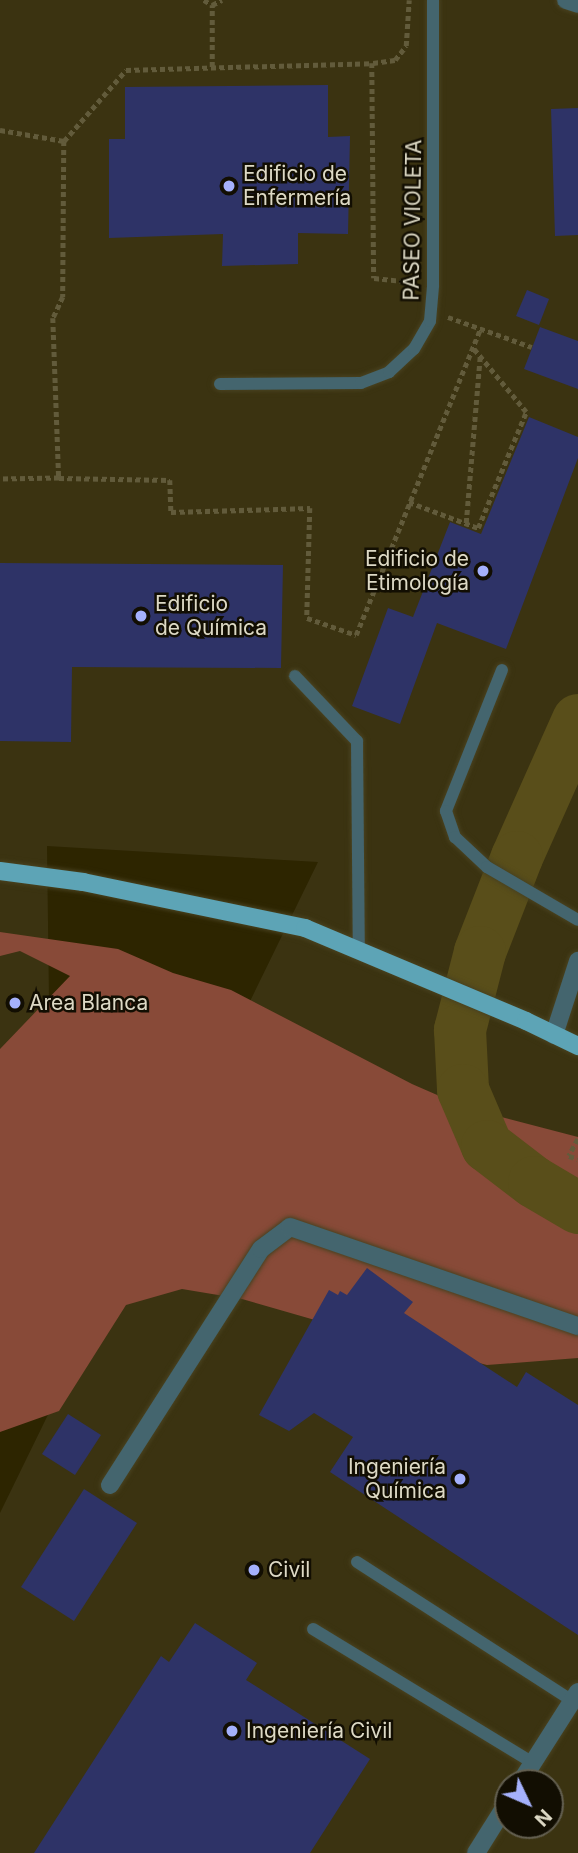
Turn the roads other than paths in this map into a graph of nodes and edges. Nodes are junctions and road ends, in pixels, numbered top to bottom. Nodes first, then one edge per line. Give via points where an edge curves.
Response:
1 (433, 0) edge
2 (566, 0) edge
3 (578, 4) edge
4 (220, 384) dead end
5 (502, 670) dead end
6 (295, 676) dead end
7 (0, 871) edge
8 (578, 920) edge
9 (359, 951) junction
10 (578, 961) edge
11 (554, 1035) junction
12 (578, 1046) edge
13 (578, 1326) edge
14 (110, 1485) dead end
15 (357, 1562) dead end
16 (313, 1629) dead end
17 (575, 1697) edge
18 (533, 1763) junction
19 (529, 1769) edge
20 (494, 1824) edge
21 (476, 1853) edge

1 - 4 lane, PASEO VIOLETA via 430,321 414,349 389,372 361,383
2 - 3 street
5 - 8 lane via 446,811 455,837 487,867
6 - 9 lane via 357,741
7 - 9 main road via 83,882 305,928
9 - 11 main road
10 - 11 street
11 - 12 main road
13 - 14 street via 290,1227 261,1249
15 - 17 lane
16 - 18 lane
17 - 18 street
18 - 19 street
20 - 21 street

